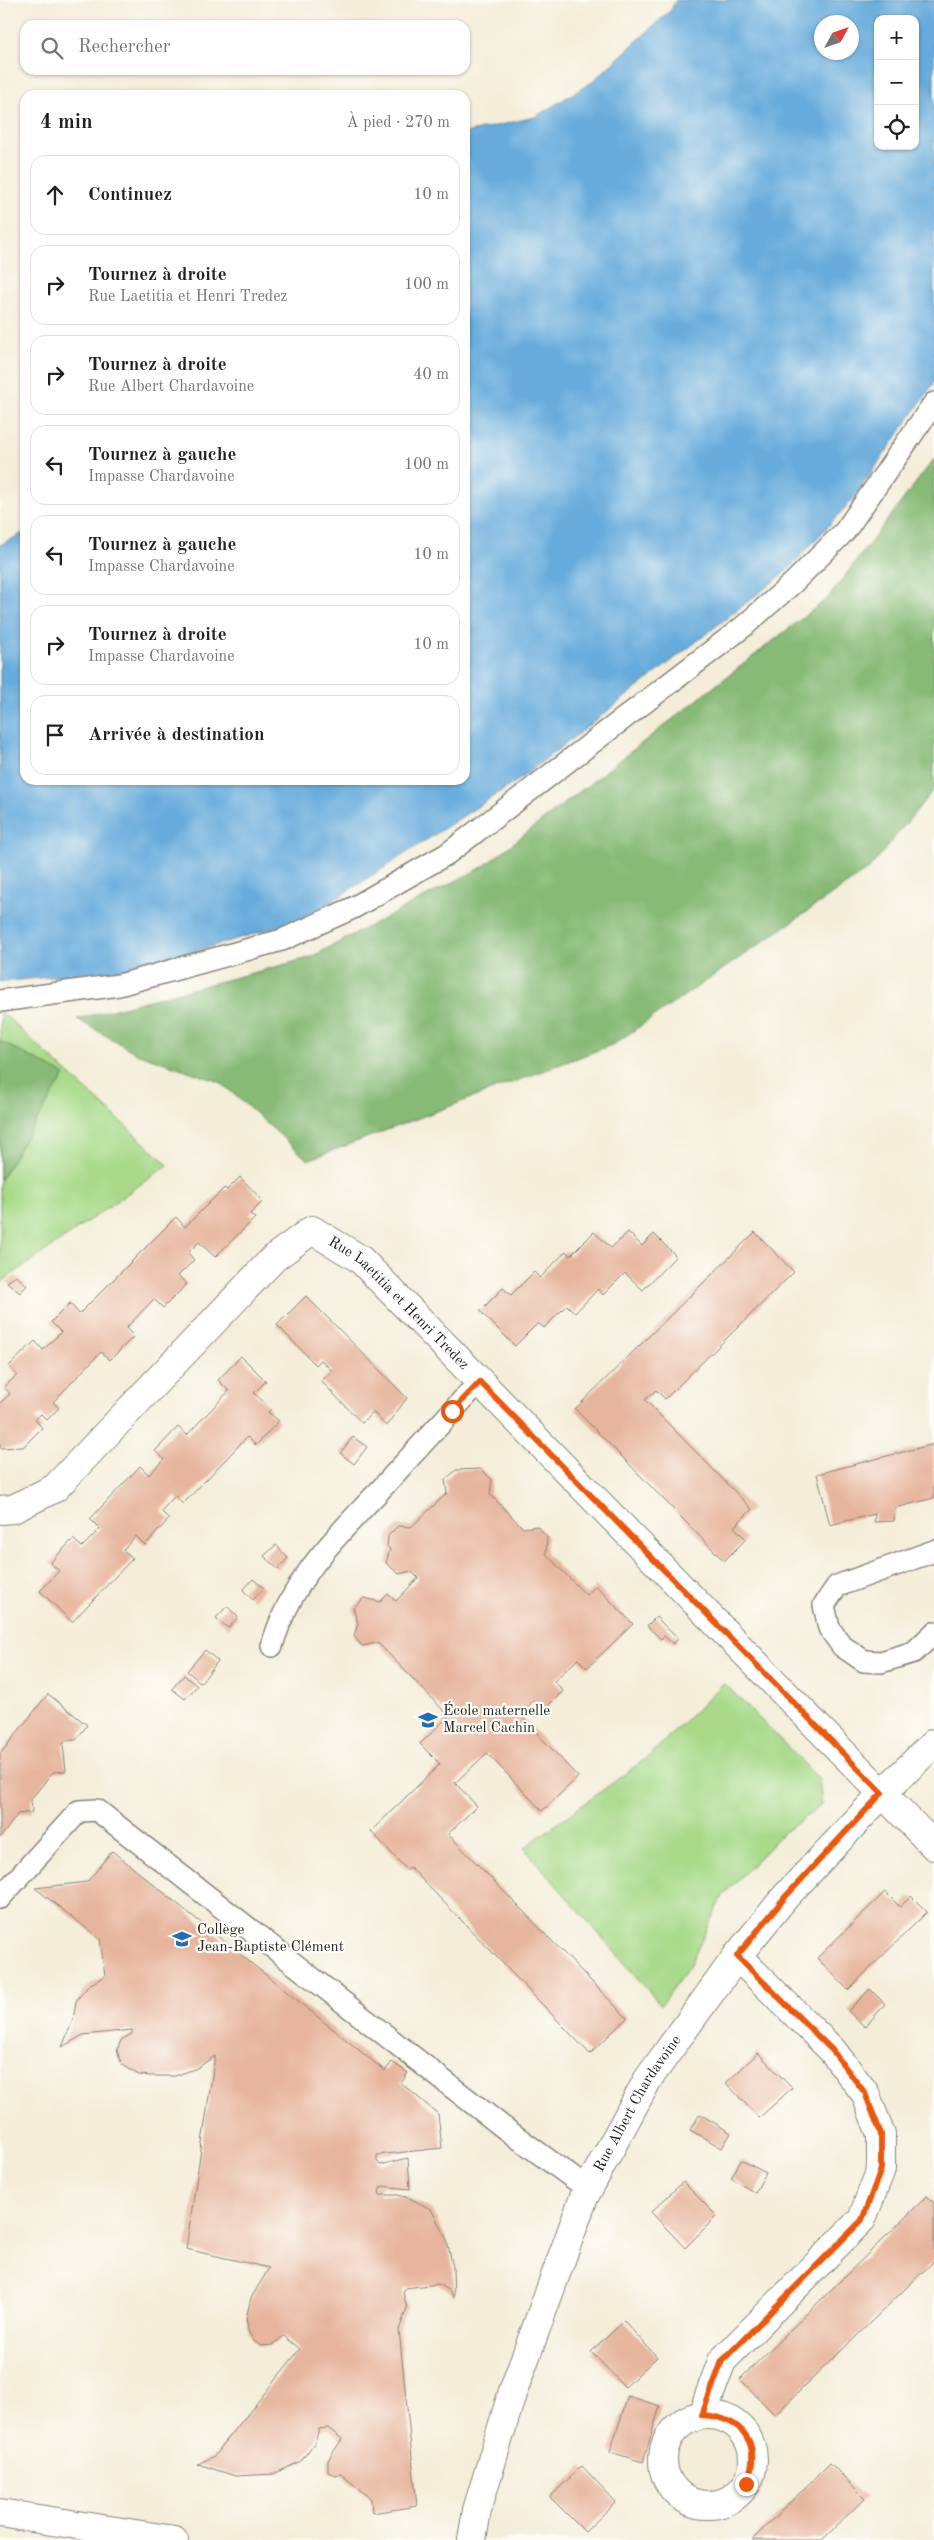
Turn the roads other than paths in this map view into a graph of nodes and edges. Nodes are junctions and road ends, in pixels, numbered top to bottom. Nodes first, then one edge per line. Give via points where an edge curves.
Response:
1 (934, 403) edge
2 (0, 1001) edge
3 (480, 1382) junction
4 (0, 1510) edge
5 (934, 1551) edge
6 (934, 1632) edge
7 (272, 1646) dead end
8 (934, 1743) edge
9 (882, 1793) junction
10 (934, 1846) edge
11 (0, 1898) edge
12 (737, 1956) junction
13 (588, 2189) junction
14 (702, 2415) dead end
15 (0, 2512) edge
16 (174, 2540) edge
17 (472, 2540) edge

1 - 2 lane via 845,531 793,583 743,626 446,854 353,908 282,940 119,985
3 - 4 street, Rue Laetitia et Henri Tredez via 360,1259 312,1230 274,1258 55,1488 13,1509
3 - 7 lane via 317,1558 293,1594
3 - 9 street, Rue Laetitia et Henri Tredez
5 - 6 lane via 837,1586 824,1605 829,1628 842,1646 864,1661 881,1662 914,1652
8 - 9 street, Rue Albert Chardavoine
9 - 10 street, Rue Laetitia et Henri Tredez
9 - 12 street, Rue Albert Chardavoine via 786,1896
11 - 13 lane via 80,1811 97,1810 502,2127
12 - 13 street, Rue Albert Chardavoine via 648,2079
12 - 14 street via 832,2050 865,2093 881,2134 881,2169 862,2220 722,2361
13 - 17 street, Rue Albert Chardavoine via 512,2394 477,2510
15 - 16 street

